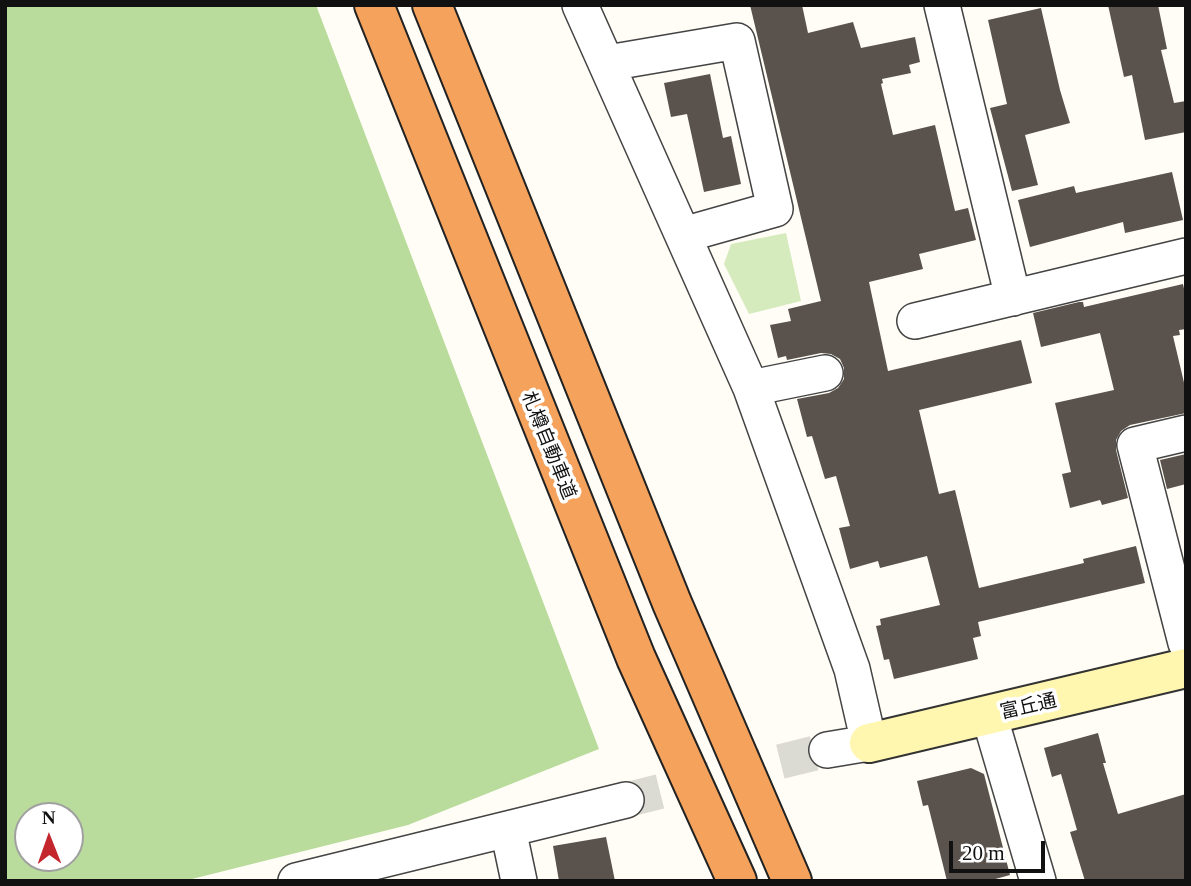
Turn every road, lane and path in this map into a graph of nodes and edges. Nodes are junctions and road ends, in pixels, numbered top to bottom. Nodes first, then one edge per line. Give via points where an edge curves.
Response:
1 (374, 5) edge
2 (432, 5) edge
3 (580, 5) edge
4 (942, 5) edge
5 (608, 63) junction
6 (683, 235) junction
7 (1186, 256) edge
8 (1013, 298) junction
9 (915, 321) dead end
10 (825, 373) dead end
11 (751, 388) junction
12 (1186, 433) edge
13 (1186, 643) edge
14 (1186, 667) edge
15 (989, 715) junction
16 (869, 743) junction
17 (827, 750) tunnel mouth
18 (626, 800) tunnel mouth
19 (508, 829) junction
20 (296, 881) edge
21 (519, 881) edge
22 (737, 881) edge
23 (792, 881) edge
24 (1038, 881) edge

1 - 22 highway, 札樽自動車道 via 636,658
2 - 23 highway via 672,603
3 - 5 street
4 - 8 street
5 - 6 street
5 - 6 street via 737,41 775,209
6 - 11 street
7 - 8 street
8 - 9 street
10 - 11 street
11 - 16 street via 852,669
12 - 13 street via 1135,445
14 - 15 street, 富丘通
15 - 16 street, 富丘通
15 - 24 street
16 - 17 street
18 - 19 street
19 - 20 street
19 - 21 street

